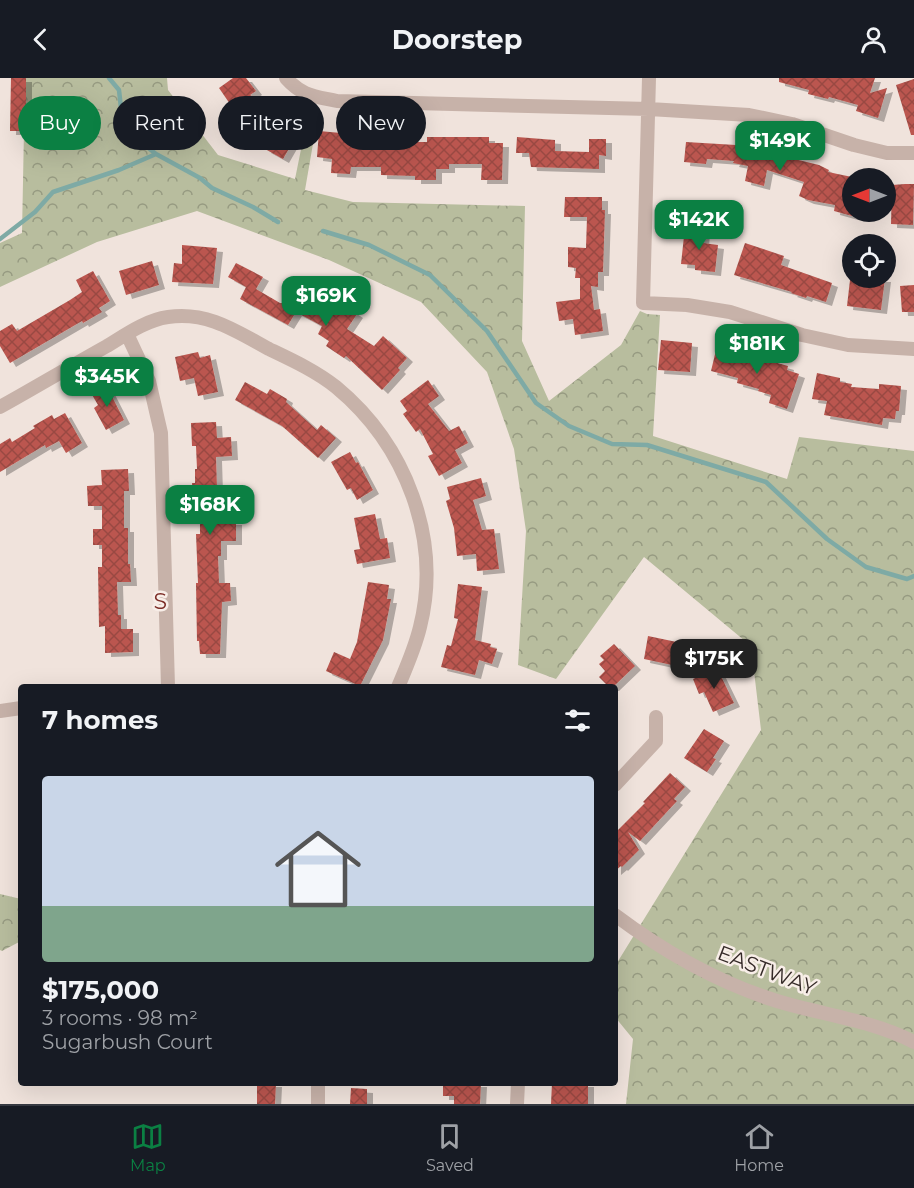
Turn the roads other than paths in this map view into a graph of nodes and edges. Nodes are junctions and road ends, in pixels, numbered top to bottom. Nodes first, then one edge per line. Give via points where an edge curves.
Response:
1 (285, 78) edge
2 (649, 78) edge
3 (649, 109) junction
4 (914, 153) edge
5 (128, 334) junction
6 (914, 349) edge
7 (0, 407) edge
8 (168, 684) edge
9 (399, 684) edge
10 (18, 708) edge
11 (0, 711) edge
12 (656, 717) dead end
13 (618, 782) edge
14 (618, 917) edge
15 (914, 1042) edge
16 (318, 1086) edge
17 (518, 1086) edge
18 (318, 1104) edge
19 (517, 1104) edge

1 - 3 street via 296,89 337,101
2 - 3 street
3 - 4 street via 749,115 887,153
3 - 6 street via 643,303 730,312 849,345
5 - 7 street
5 - 8 street via 149,381 161,433
5 - 9 street via 168,316 208,318 309,369 336,387 379,432 410,484 426,552 420,627
10 - 11 street
12 - 13 street via 656,741
14 - 15 street, EASTWAY via 675,954 737,986 777,1001 881,1028
16 - 18 street
17 - 19 street

